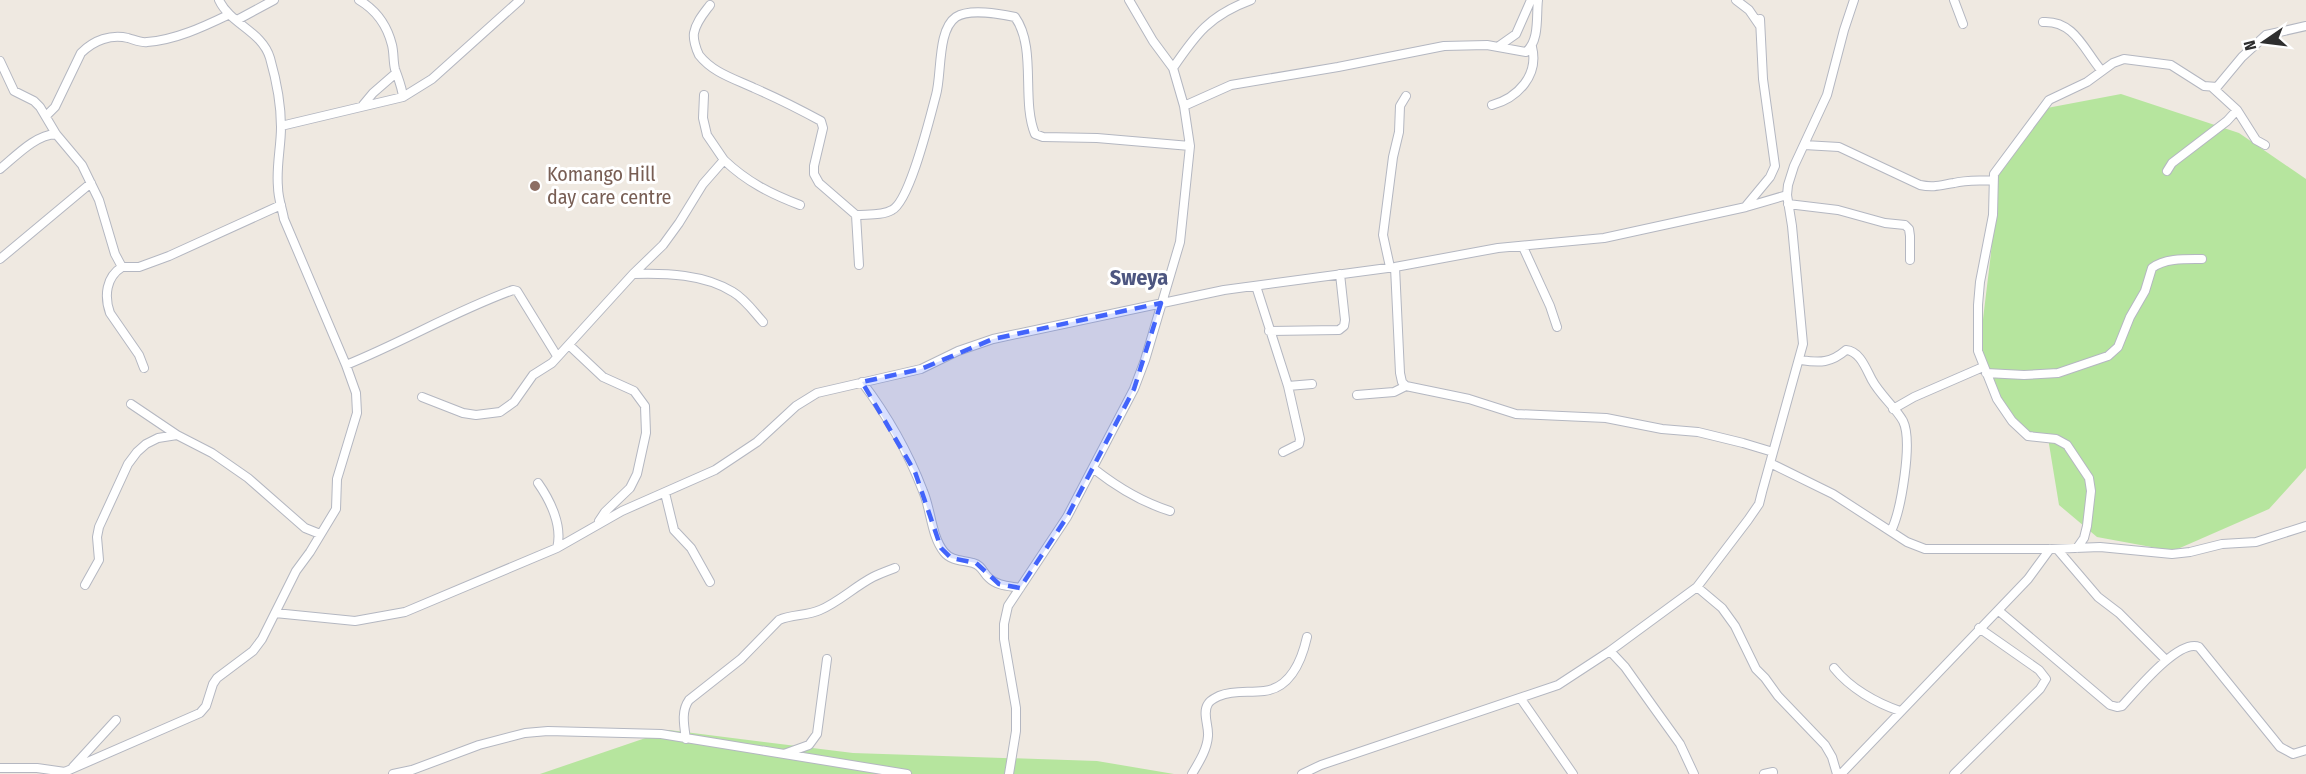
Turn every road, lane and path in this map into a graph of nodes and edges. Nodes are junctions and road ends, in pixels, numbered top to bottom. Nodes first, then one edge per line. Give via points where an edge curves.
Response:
1 (219, 0) edge
2 (274, 0) edge
3 (358, 0) edge
4 (520, 0) edge
5 (1130, 0) edge
6 (1251, 0) edge
7 (1531, 0) edge
8 (1538, 0) edge
9 (1736, 0) edge
10 (1854, 0) edge
11 (1953, 0) edge
12 (710, 5) dead end
13 (228, 15) junction
14 (237, 20) junction
15 (2043, 22) dead end
16 (1964, 24) dead end
17 (2306, 26) edge
18 (1499, 46) junction
19 (1532, 47) junction
20 (0, 61) edge
21 (1173, 68) junction
22 (2100, 70) junction
23 (396, 73) junction
24 (2213, 88) junction
25 (704, 95) dead end
26 (1406, 96) dead end
27 (403, 97) junction
28 (363, 105) junction
29 (1492, 105) dead end
30 (1184, 106) junction
31 (2237, 110) junction
32 (46, 116) junction
33 (281, 126) junction
34 (56, 134) junction
35 (1804, 145) junction
36 (2265, 145) dead end
37 (1190, 146) junction
38 (724, 160) junction
39 (1775, 166) junction
40 (1794, 166) junction
41 (0, 169) edge
42 (2167, 171) dead end
43 (1993, 180) junction
44 (91, 183) junction
45 (1787, 199) junction
46 (281, 205) junction
47 (800, 205) dead end
48 (1746, 207) junction
49 (856, 215) junction
50 (1524, 247) junction
51 (0, 259) edge
52 (2202, 259) dead end
53 (1910, 260) dead end
54 (859, 265) dead end
55 (122, 267) junction
56 (1392, 267) junction
57 (633, 274) junction
58 (1340, 274) junction
59 (1256, 286) junction
60 (1161, 303) junction
61 (763, 322) dead end
62 (1557, 327) dead end
63 (1269, 331) junction
64 (569, 345) junction
65 (557, 356) junction
66 (1801, 360) junction
67 (346, 365) junction
68 (144, 368) dead end
69 (1985, 370) junction
70 (862, 382) junction
71 (1312, 384) dead end
72 (1287, 386) junction
73 (1406, 386) junction
74 (1357, 395) dead end
75 (422, 397) dead end
76 (131, 404) dead end
77 (1893, 409) junction
78 (177, 435) junction
79 (1283, 452) dead end
80 (1773, 452) junction
81 (1770, 463) junction
82 (1094, 469) junction
83 (538, 483) dead end
84 (665, 493) junction
85 (1170, 511) dead end
86 (597, 524) junction
87 (2306, 526) edge
88 (1891, 531) junction
89 (320, 534) junction
90 (557, 548) junction
91 (2077, 548) junction
92 (2054, 549) junction
93 (895, 568) dead end
94 (710, 582) dead end
95 (85, 585) dead end
96 (1697, 587) junction
97 (1020, 588) junction
98 (1999, 611) junction
99 (275, 613) junction
100 (1979, 628) junction
101 (1307, 637) dead end
102 (1610, 651) junction
103 (827, 659) dead end
104 (2166, 660) junction
105 (1834, 668) dead end
106 (1521, 699) junction
107 (1900, 711) junction
108 (116, 720) dead end
109 (686, 739) junction
110 (2306, 750) edge
111 (783, 755) junction
112 (0, 768) edge
113 (65, 772) edge
114 (393, 774) edge
115 (907, 774) edge
116 (1009, 774) edge
117 (1192, 774) edge
118 (1302, 774) edge
119 (1573, 774) edge
120 (1694, 774) edge
121 (1839, 774) edge
122 (1954, 774) edge

1 - 13 street
2 - 14 street
3 - 23 street via 379,16 393,46
4 - 27 street via 432,79
5 - 21 street
6 - 21 street via 1203,28
7 - 18 street via 1516,34
8 - 19 street
9 - 39 street via 1760,22
10 - 35 street via 1827,95
11 - 16 street
12 - 49 street via 694,32 699,55 733,80 821,121 814,174
13 - 14 street
13 - 32 street via 199,29 151,42 114,36 100,40 81,53 55,107
14 - 33 street via 262,43 269,56
15 - 22 street via 2060,23 2071,29
17 - 24 street via 2266,34 2221,85
18 - 19 street via 1526,52
18 - 30 street via 1444,46 1251,81
19 - 29 street via 1532,69 1517,94
20 - 32 street via 14,91 34,101
21 - 30 street
22 - 24 street via 2124,59 2171,65
22 - 43 street via 2087,82 2043,105 1997,168
23 - 27 street
23 - 28 street
24 - 31 street
25 - 38 street via 707,135
26 - 56 street via 1400,106 1383,235
27 - 28 street
28 - 33 street
30 - 37 street
31 - 36 street via 2256,140
31 - 42 street
32 - 34 street
33 - 46 street
34 - 41 street via 38,138
34 - 44 street via 82,165
35 - 40 street
35 - 43 street via 1839,147 1930,187
37 - 49 street via 1035,134 1020,24 1015,17 998,13 966,13 948,25 936,96 912,175 898,206 884,213
37 - 60 street via 1180,242
38 - 47 street via 766,192
38 - 57 street via 703,184 663,245
39 - 40 street
39 - 48 street
40 - 45 street
43 - 69 street via 1993,215 1978,305 1978,351
44 - 51 street
44 - 55 street via 114,254
45 - 48 street
45 - 53 street via 1905,225 1910,236
45 - 66 street via 1802,320
46 - 55 street via 169,256 139,267
46 - 67 street
48 - 50 street via 1604,238
49 - 54 street
50 - 56 street
50 - 62 street
52 - 69 street via 2180,259 2152,268 2118,347 2108,356 2058,373 2024,375
55 - 68 street via 109,279 107,306
56 - 58 street
56 - 73 street via 1400,373
57 - 61 street via 681,275 707,281 732,291
57 - 64 street
58 - 59 street
58 - 63 street via 1344,326 1339,330
59 - 60 street
59 - 63 street
60 - 70 street via 993,339 921,369
60 - 82 street via 1134,389
63 - 72 street
64 - 65 street
64 - 86 street via 603,377 633,391 646,412 646,433 637,474 630,488
65 - 67 street via 513,290 454,313
65 - 75 street via 533,375 514,402 500,412 463,413
66 - 77 street via 1826,362 1846,350 1852,351
66 - 80 street
67 - 89 street via 356,393 357,413 337,479 336,509
69 - 77 street
69 - 91 street via 1997,399 2019,428 2028,436 2056,439 2067,445 2089,478 2087,526
70 - 84 street via 817,393 796,406 739,456
70 - 97 street via 884,413 915,472 945,554 976,563 989,579 999,584
71 - 72 street
72 - 79 street via 1300,439 1299,444
73 - 74 street via 1394,392
73 - 80 street via 1516,414 1614,419 1698,432
76 - 78 street
77 - 88 street via 1902,418 1907,436 1901,500
78 - 89 street via 212,453 248,478 305,528
78 - 95 street via 146,444 128,464 99,527 99,560
80 - 81 street
81 - 88 street via 1833,494
81 - 96 street via 1759,504
82 - 85 street via 1118,488
82 - 97 street
83 - 90 street via 558,528
84 - 86 street
84 - 94 street via 674,530 691,548
86 - 90 street
87 - 91 street via 2256,543 2222,544 2172,554
88 - 92 street via 1925,549
89 - 99 street
90 - 99 street via 405,612 356,621
91 - 92 street
92 - 98 street
92 - 104 street via 2098,597
93 - 109 street via 873,577 829,606 808,615 786,617 775,624 741,659 684,706
96 - 102 street
96 - 121 street via 1722,608 1756,669 1825,745
97 - 116 street via 1008,606 1004,624 1016,708
98 - 100 street
98 - 104 street via 2110,705 2122,706
99 - 113 street via 253,651 217,678 200,713
100 - 107 street
100 - 122 street via 2046,678 2040,689
101 - 117 street via 1292,676 1285,681 1265,691 1238,691 1213,698 1206,712 1207,741
102 - 106 street via 1558,685
102 - 120 street via 1680,744
103 - 111 street via 817,734 809,745
104 - 110 street via 2186,646 2199,647 2280,747 2293,754
105 - 107 street via 1881,705
106 - 118 street
106 - 119 street
107 - 121 street
108 - 113 street
109 - 111 street
109 - 114 street via 645,732 525,733
111 - 115 street
112 - 113 street

